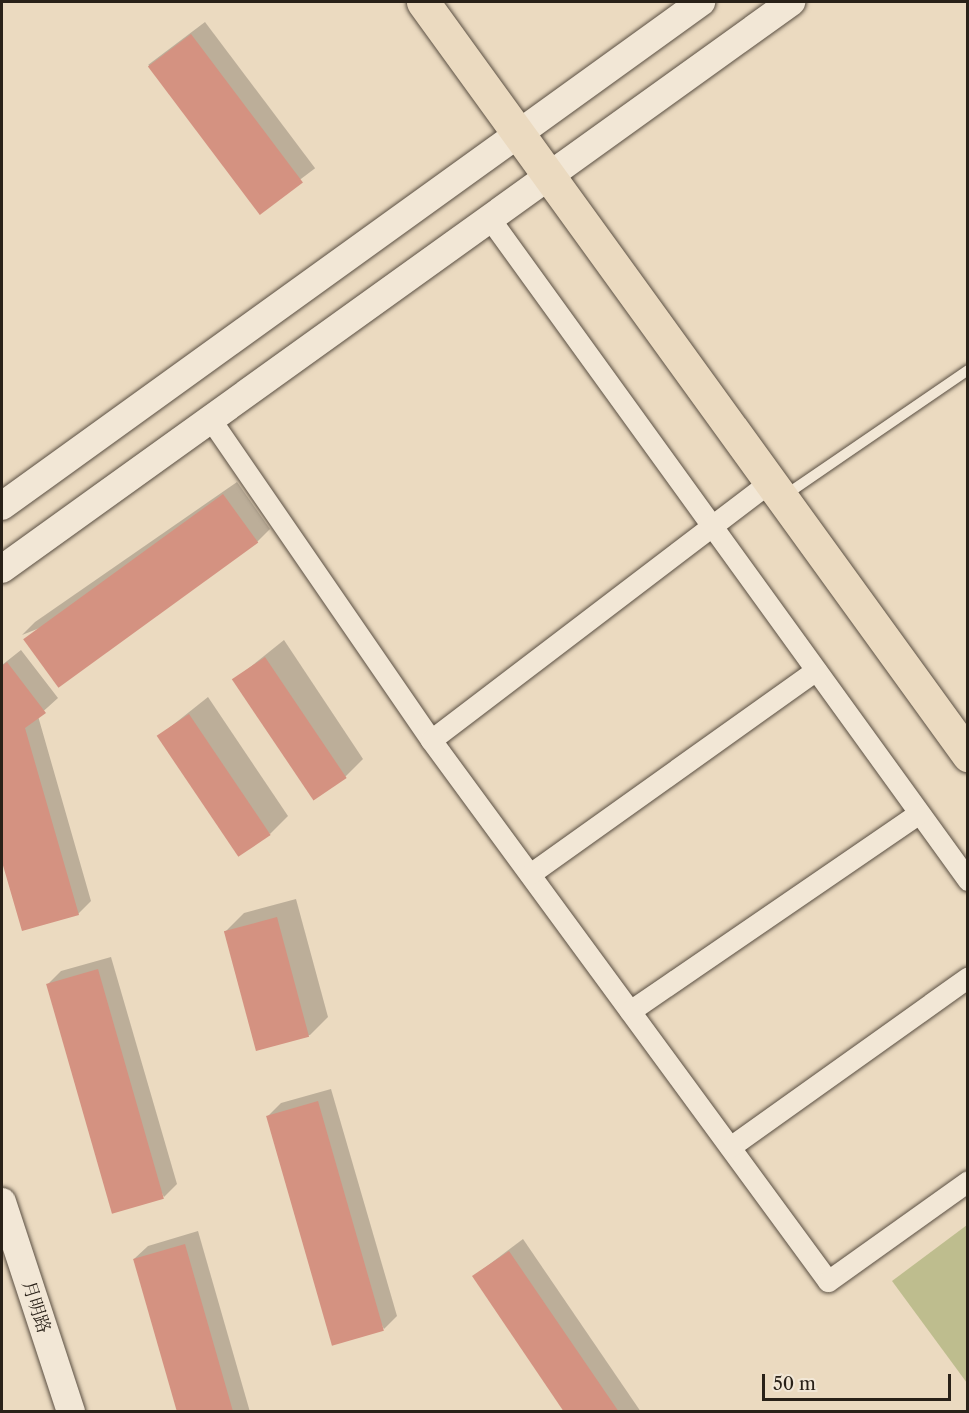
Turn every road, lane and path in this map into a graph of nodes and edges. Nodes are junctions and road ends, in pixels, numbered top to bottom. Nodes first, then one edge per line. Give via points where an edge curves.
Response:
1 (423, 2) edge
2 (701, 2) edge
3 (790, 2) edge
4 (516, 132) junction
5 (549, 177) junction
6 (490, 219) junction
7 (968, 370) edge
8 (211, 420) junction
9 (776, 490) junction
10 (2, 506) edge
11 (712, 526) junction
12 (2, 569) edge
13 (816, 670) junction
14 (431, 740) junction
15 (968, 755) edge
16 (919, 813) junction
17 (530, 874) junction
18 (968, 880) edge
19 (968, 977) edge
20 (630, 1011) junction
21 (730, 1147) junction
22 (968, 1181) edge
23 (2, 1202) edge
24 (71, 1412) edge

1 - 4 highway
2 - 4 street
3 - 5 street
4 - 5 highway
4 - 10 street
5 - 6 street
5 - 9 highway
6 - 8 street
6 - 11 street
7 - 9 lane
8 - 12 street
8 - 14 street
9 - 11 street
9 - 15 highway
11 - 13 street
11 - 14 street
13 - 16 street
13 - 17 street
14 - 17 street
16 - 18 street
16 - 20 street
17 - 20 street
19 - 21 street
20 - 21 street
21 - 22 street via 828,1281
23 - 24 street, 月明路

